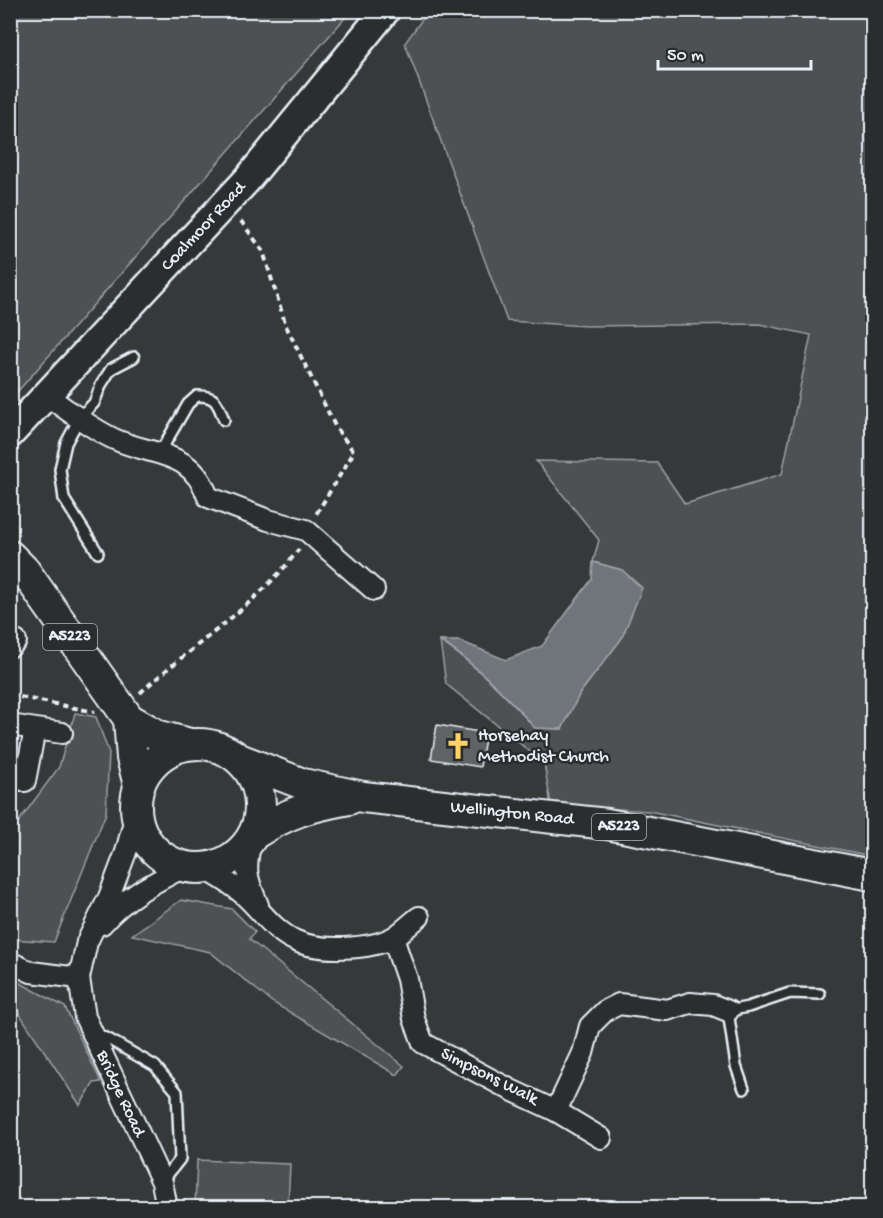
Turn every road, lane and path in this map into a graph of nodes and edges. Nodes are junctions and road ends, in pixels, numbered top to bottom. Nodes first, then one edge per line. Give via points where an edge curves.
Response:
1 (386, 10) edge
2 (226, 202) junction
3 (134, 357) dead end
4 (48, 395) junction
5 (80, 417) junction
6 (224, 420) dead end
7 (336, 428) dead end
8 (10, 434) edge
9 (159, 454) junction
10 (98, 553) dead end
11 (10, 556) edge
12 (374, 590) dead end
13 (255, 597) dead end
14 (10, 695) edge
15 (123, 711) junction
16 (10, 725) edge
17 (34, 729) junction
18 (62, 733) dead end
19 (190, 744) junction
20 (239, 759) junction
21 (25, 781) dead end
22 (363, 797) junction
23 (137, 799) junction
24 (252, 836) junction
25 (194, 868) junction
26 (873, 874) edge
27 (260, 910) junction
28 (418, 916) dead end
29 (393, 938) junction
30 (87, 942) junction
31 (10, 962) edge
32 (79, 978) junction
33 (820, 994) dead end
34 (728, 1011) junction
35 (92, 1032) junction
36 (744, 1089) dead end
37 (556, 1111) junction
38 (601, 1138) dead end
39 (162, 1182) junction
40 (167, 1208) edge

1 - 2 street, Coalmoor Road
2 - 4 street, Coalmoor Road
2 - 7 path via 263,251 286,326
3 - 5 lane via 111,369 94,403
4 - 5 street
4 - 8 street, Coalmoor Road
5 - 9 street via 114,439
5 - 10 lane via 66,443 60,469 64,499
6 - 9 lane via 217,402 197,396 188,404
9 - 12 street via 185,463 202,481 208,497 306,530
11 - 15 main road, A5223 via 24,570
13 - 15 path via 166,669
14 - 15 path via 95,712
15 - 19 main road, A5223 via 159,736
15 - 23 main road
16 - 17 street
17 - 18 street
17 - 21 street
19 - 20 main road via 225,749
19 - 23 main road via 159,757 147,770
20 - 22 main road, Wellington Road / A5223 via 303,784
20 - 24 main road via 252,775 259,794 260,814
22 - 24 main road, Wellington Road / A5223 via 308,806 280,817
22 - 26 main road, Wellington Road / A5223 via 607,825
23 - 25 main road via 141,832 152,848 166,860
23 - 30 street, Bridge Road via 126,852
24 - 25 main road via 239,853 223,863
24 - 27 street via 247,881
25 - 27 street via 242,892
25 - 30 street, Bridge Road via 149,885 117,907
27 - 29 street via 276,928 311,947 370,945
28 - 29 street
29 - 37 street, Simpsons Walk via 423,1043
30 - 32 street, Bridge Road
31 - 32 street via 31,972
32 - 35 street, Bridge Road via 85,1017
33 - 34 lane via 790,993
34 - 36 lane via 736,1066
34 - 37 street, Simpsons Walk via 690,1003 667,1010 620,1004 605,1011 590,1026 583,1053
35 - 39 street, Bridge Road
35 - 39 lane via 155,1066 177,1092 180,1159
37 - 38 street, Simpsons Walk
39 - 40 street, Bridge Road

